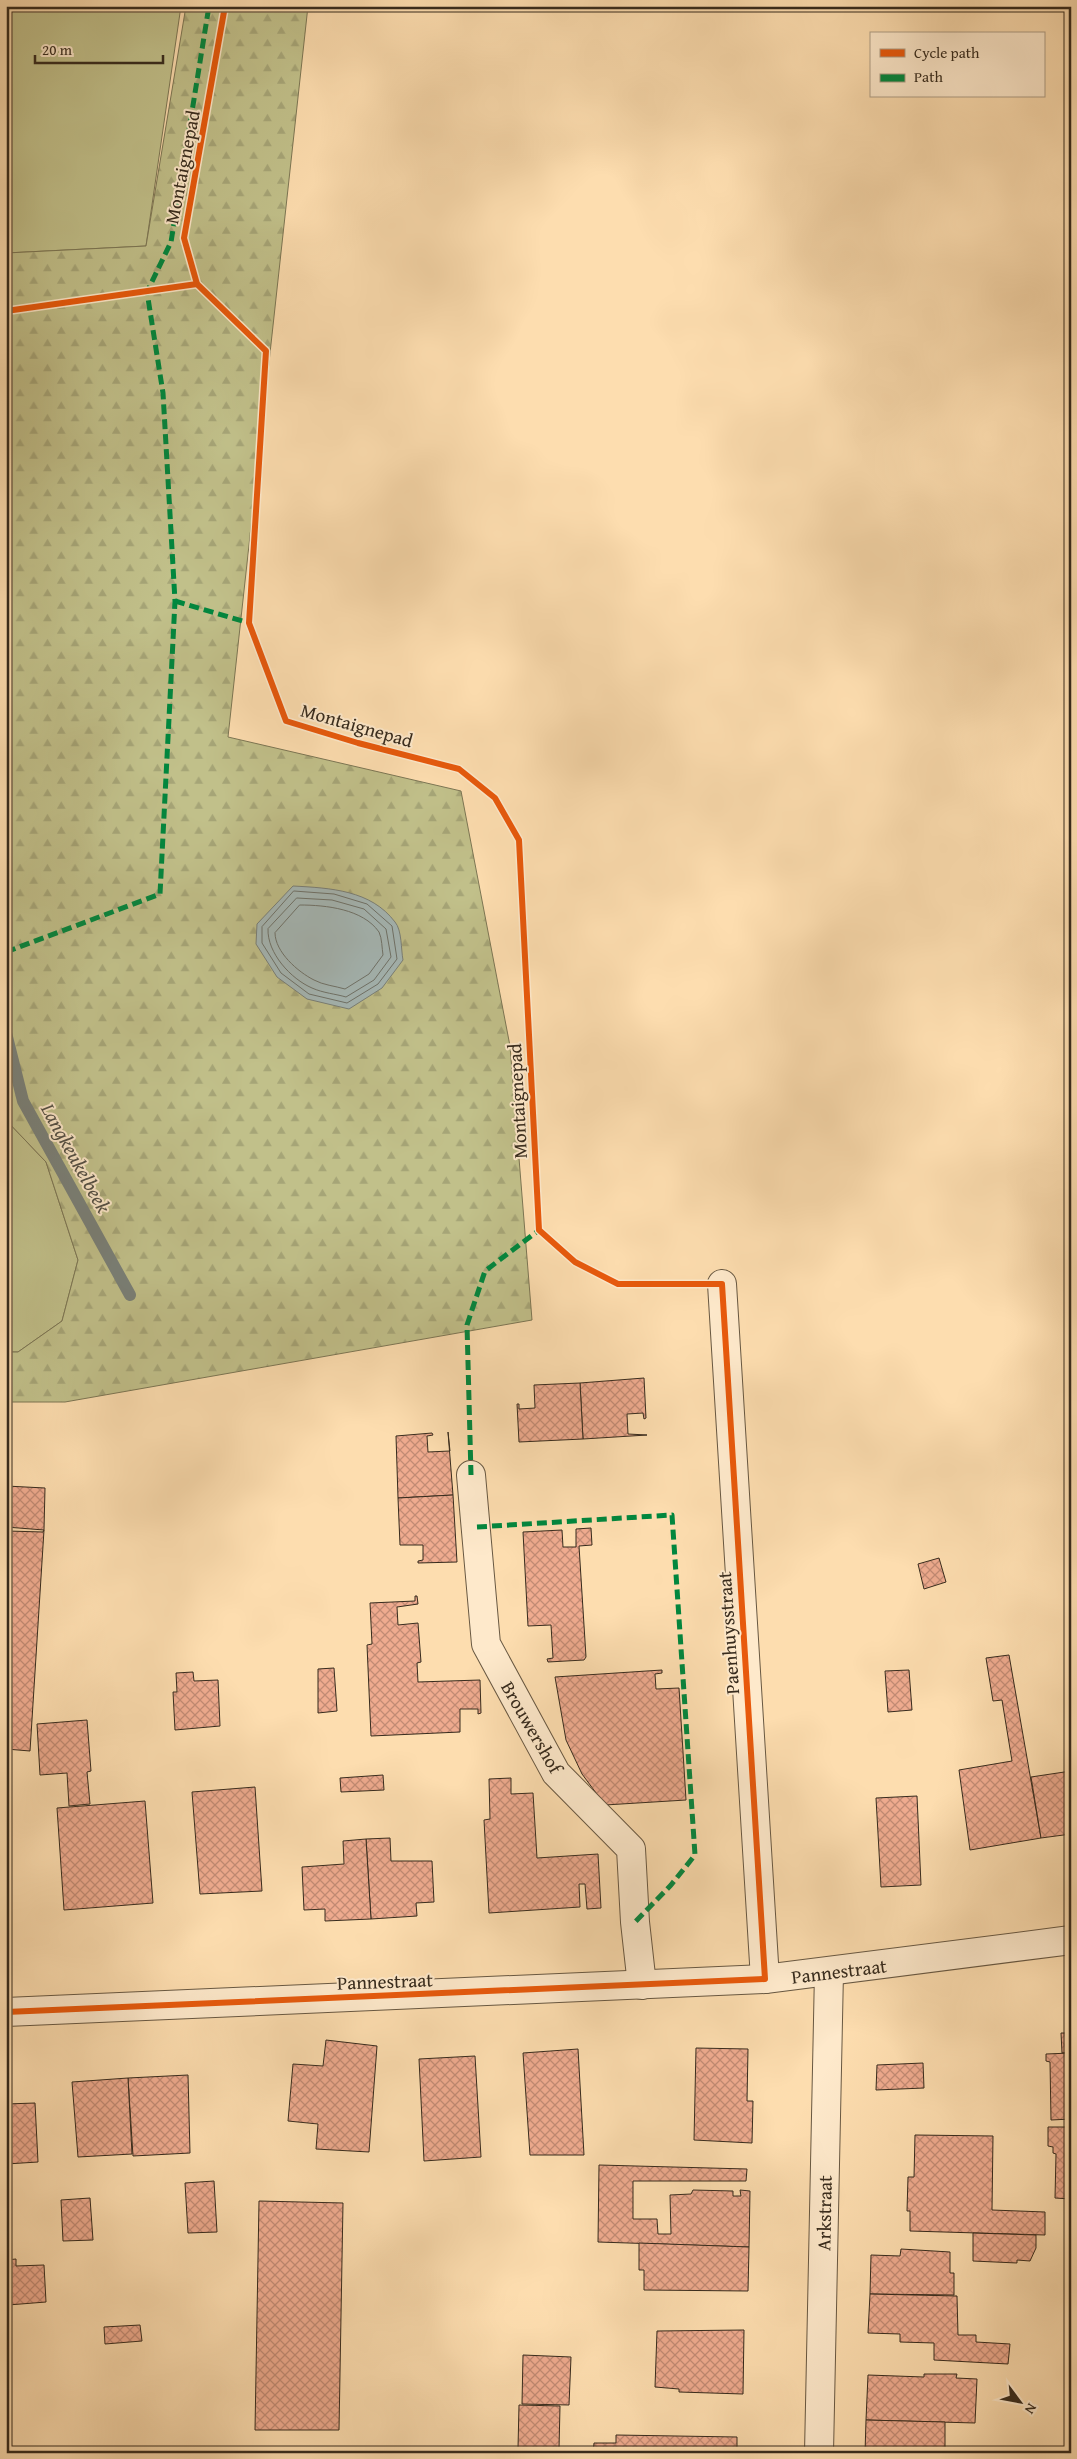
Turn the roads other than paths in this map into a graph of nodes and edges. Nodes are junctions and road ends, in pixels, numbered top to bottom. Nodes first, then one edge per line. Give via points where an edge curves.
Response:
1 (722, 1284) dead end
2 (471, 1475) dead end
3 (1071, 1940) edge
4 (829, 1972) junction
5 (765, 1980) junction
6 (642, 1985) junction
7 (6, 2012) edge
8 (819, 2453) edge

1 - 5 street, Paenhuysstraat
2 - 6 street, Brouwershof via 486,1644 556,1773 631,1849
3 - 4 street, Pannestraat
4 - 5 street, Pannestraat
4 - 8 street, Arkstraat
5 - 6 street, Pannestraat
6 - 7 street, Pannestraat

